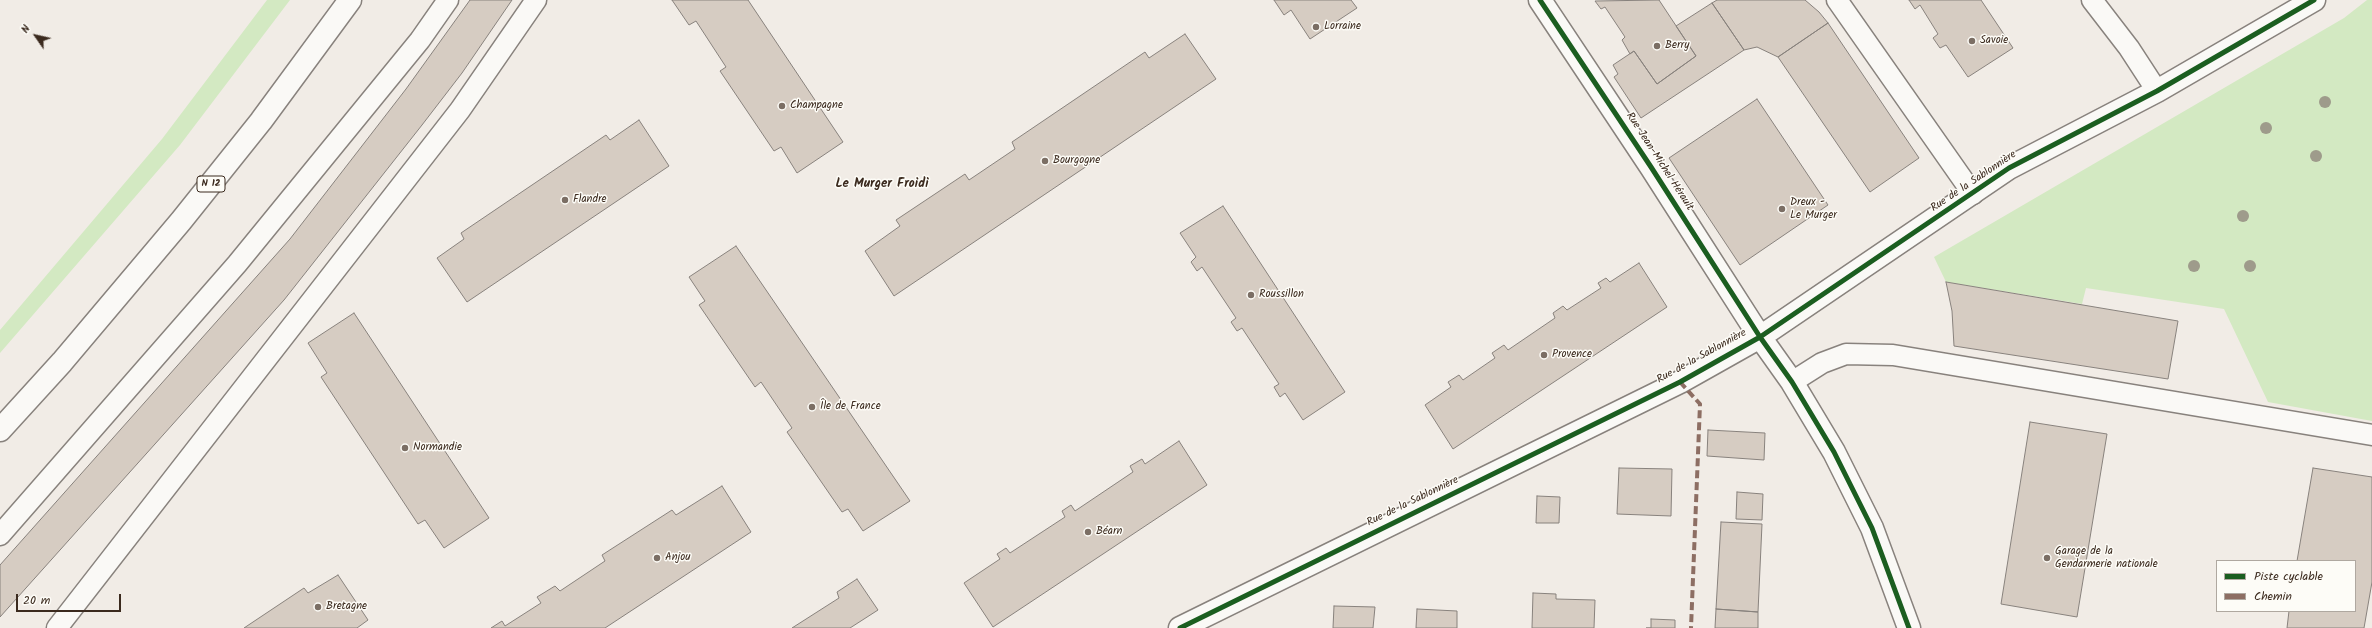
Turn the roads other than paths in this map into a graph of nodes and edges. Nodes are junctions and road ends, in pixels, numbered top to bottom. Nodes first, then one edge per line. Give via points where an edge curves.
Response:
1 (350, 0) edge
2 (448, 0) edge
3 (536, 0) edge
4 (1540, 0) edge
5 (1838, 0) edge
6 (2092, 0) edge
7 (2314, 0) edge
8 (2157, 91) junction
9 (1972, 194) junction
10 (1760, 337) junction
11 (1792, 382) junction
12 (0, 430) edge
13 (2372, 435) edge
14 (0, 535) edge
15 (57, 628) edge
16 (1180, 628) edge
17 (1909, 628) edge

1 - 12 street, N 12 via 262,121 186,215 62,362
2 - 14 lane via 420,40 236,264
3 - 15 lane via 460,110
4 - 10 street, Rue Jean-Michel Hérault
5 - 9 lane
6 - 8 lane via 2129,48
7 - 8 street, Rue de la Sablonnière
8 - 9 street, Rue de la Sablonnière via 2009,168
9 - 10 street, Rue de la Sablonnière
10 - 11 street, Rue Jean-Michel Hérault
10 - 16 street, Rue de la Sablonnière via 1680,382
11 - 13 lane via 1822,363 1846,354 1893,355
11 - 17 street, Rue Jean-Michel Hérault via 1834,452 1872,528

